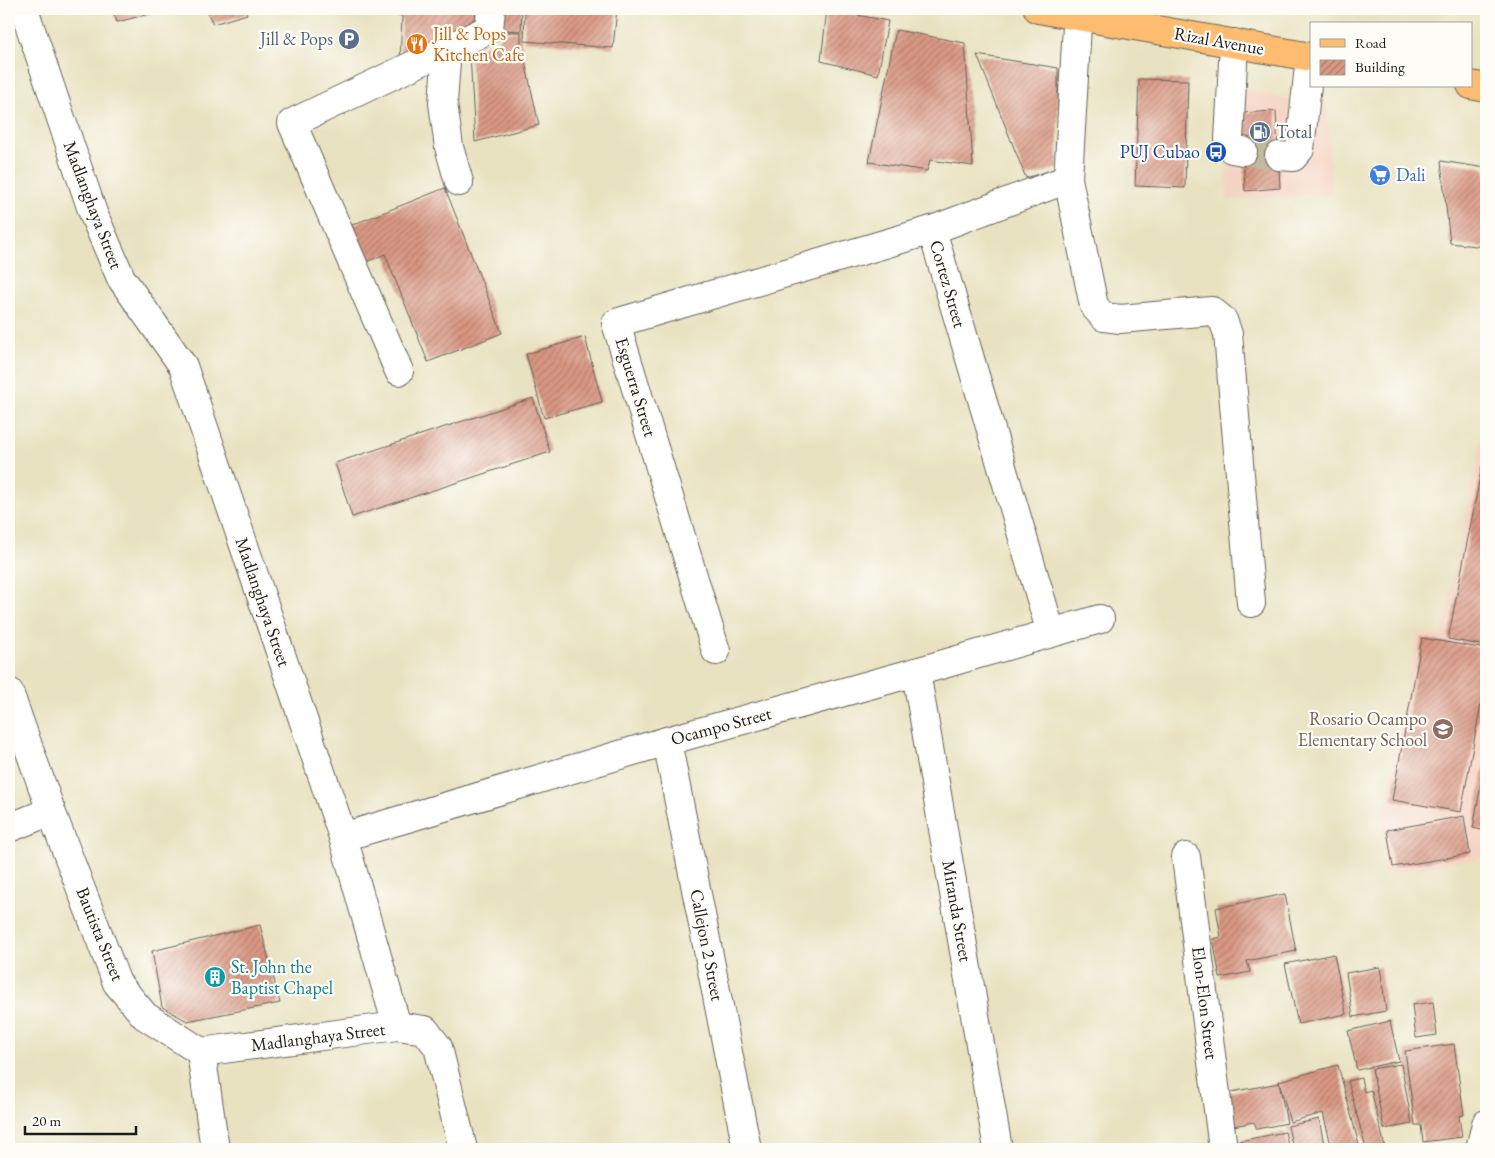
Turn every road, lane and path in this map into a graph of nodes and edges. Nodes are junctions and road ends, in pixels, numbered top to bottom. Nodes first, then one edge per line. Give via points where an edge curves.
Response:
1 (24, 9) edge
2 (491, 9) edge
3 (1038, 9) edge
4 (1078, 12) edge
5 (1234, 43) junction
6 (447, 48) junction
7 (1310, 57) edge
8 (1472, 85) edge
9 (1486, 88) edge
10 (1243, 151) tunnel mouth
11 (1279, 156) tunnel mouth
12 (1068, 179) junction
13 (459, 182) dead end
14 (932, 230) junction
15 (399, 371) dead end
16 (1251, 603) dead end
17 (1100, 619) dead end
18 (1051, 632) junction
19 (716, 651) dead end
20 (916, 672) junction
21 (9, 692) edge
22 (667, 741) junction
23 (51, 811) junction
24 (9, 828) edge
25 (342, 837) junction
26 (1186, 857) dead end
27 (397, 1026) junction
28 (201, 1052) junction
29 (1486, 1124) edge
30 (215, 1149) edge
31 (463, 1149) edge
32 (747, 1149) edge
33 (998, 1149) edge
34 (1223, 1149) edge
35 (1480, 1149) edge

1 - 25 street, Madlanghaya Street via 93,214 121,278 183,366
2 - 6 street via 489,29
3 - 4 main road, Rizal Avenue
4 - 5 main road, Rizal Avenue
4 - 12 street
5 - 7 main road, Rizal Avenue
5 - 10 street via 1228,140 1232,150
6 - 13 street via 443,103 449,147
6 - 15 street via 292,123
7 - 11 street via 1300,148 1294,157
8 - 9 main road
12 - 14 street, Cortez Street
12 - 16 street via 1094,306 1104,317 1120,319 1212,311 1223,320 1228,334
14 - 18 street, Cortez Street
14 - 19 street, Esguerra Street via 616,323
17 - 18 street, Ocampo Street
18 - 20 street, Ocampo Street
20 - 22 street, Ocampo Street
20 - 33 street, Miranda Street
21 - 23 street, Bautista Street
22 - 25 street, Ocampo Street
22 - 32 street, Callejon 2 Street
23 - 24 street
23 - 28 street, Bautista Street via 118,983 145,1016
25 - 27 street, Madlanghaya Street
26 - 34 street, Elon-Elon Street
27 - 28 street, Madlanghaya Street
27 - 31 street via 425,1030 438,1047
28 - 30 street
29 - 35 street

